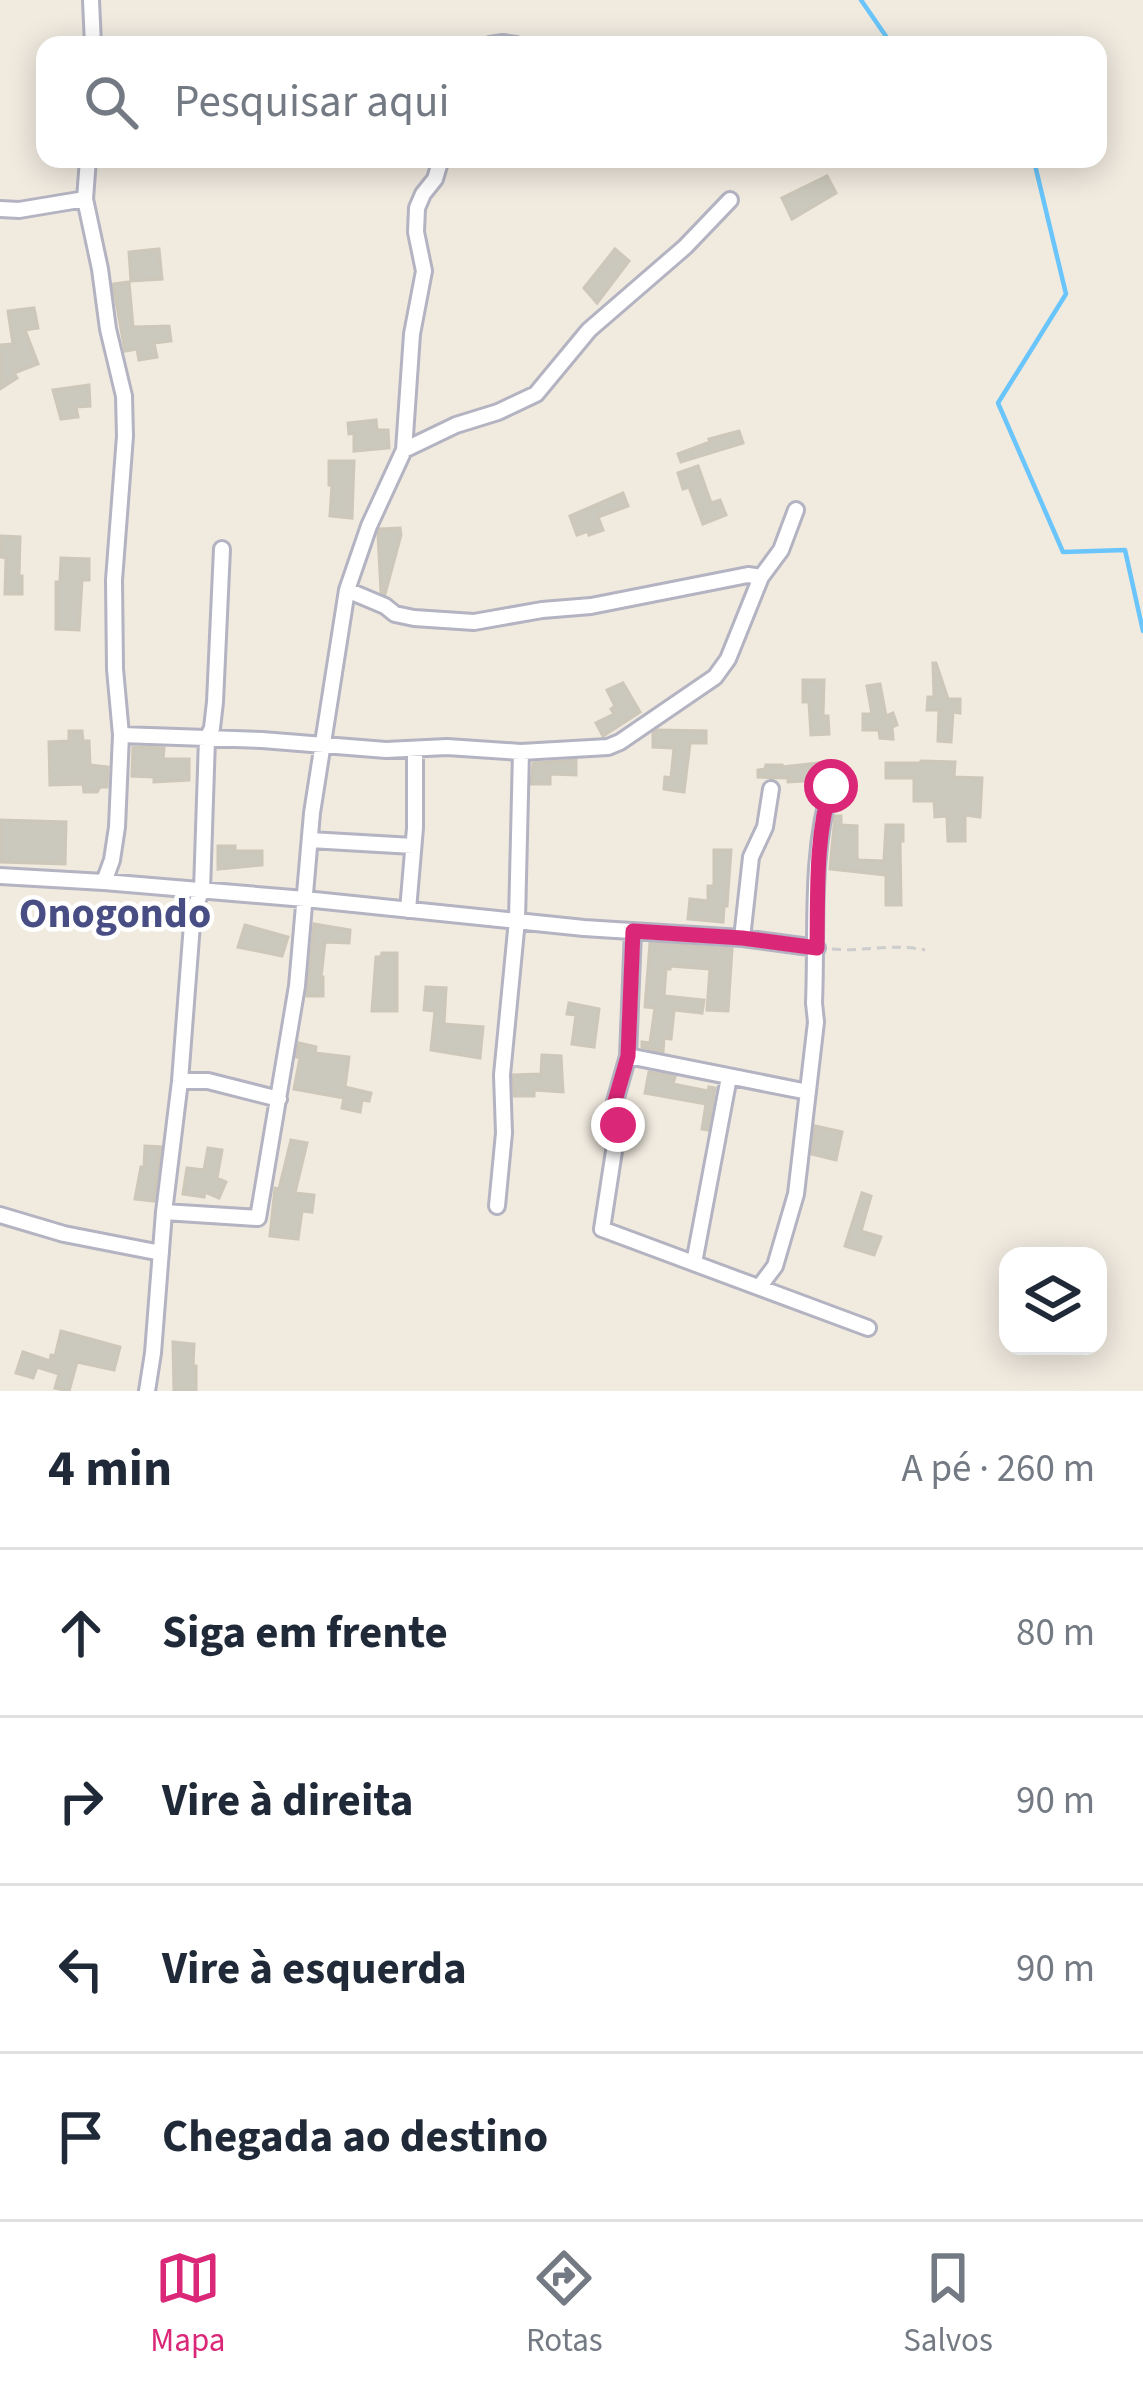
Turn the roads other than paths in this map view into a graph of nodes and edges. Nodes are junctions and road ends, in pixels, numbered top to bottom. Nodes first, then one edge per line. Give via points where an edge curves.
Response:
1 (91, 0) edge
2 (93, 36) edge
3 (87, 168) edge
4 (438, 168) edge
5 (85, 199) junction
6 (730, 200) dead end
7 (0, 209) edge
8 (404, 450) junction
9 (796, 510) dead end
10 (222, 549) dead end
11 (760, 577) junction
12 (347, 590) junction
13 (121, 735) junction
14 (207, 739) junction
15 (322, 746) junction
16 (415, 749) junction
17 (521, 752) junction
18 (831, 786) dead end
19 (771, 789) dead end
20 (310, 839) junction
21 (413, 846) junction
22 (0, 876) edge
23 (104, 881) junction
24 (202, 890) junction
25 (305, 899) junction
26 (408, 910) junction
27 (517, 920) junction
28 (633, 931) junction
29 (742, 938) junction
30 (817, 948) junction
31 (628, 1056) junction
32 (728, 1077) junction
33 (180, 1081) junction
34 (808, 1092) junction
35 (279, 1099) junction
36 (497, 1206) dead end
37 (164, 1212) junction
38 (0, 1215) edge
39 (160, 1253) junction
40 (694, 1263) junction
41 (760, 1286) junction
42 (868, 1328) dead end
43 (147, 1391) edge

1 - 2 street
3 - 5 street
4 - 8 street via 417,208 424,271
5 - 7 street
5 - 13 street via 124,396 114,580
6 - 8 street via 589,331 536,394
8 - 12 street
9 - 11 street
10 - 14 street
11 - 12 street via 474,622 413,619
11 - 17 street via 715,676 608,747
12 - 15 street
13 - 14 street
13 - 23 street via 118,827
14 - 15 street
14 - 24 street
15 - 16 street
15 - 20 street
16 - 17 street
16 - 21 street
17 - 27 street
18 - 30 street via 818,863
19 - 29 street via 748,871
20 - 21 street
20 - 25 street
21 - 26 street
22 - 23 street
23 - 24 street
24 - 25 street
24 - 33 street via 193,911
25 - 26 street
25 - 35 street
26 - 27 street
27 - 28 street
27 - 36 street
28 - 29 street
28 - 31 street
29 - 30 street
30 - 34 street
31 - 32 street
31 - 40 street via 615,1101 602,1229
32 - 34 street
32 - 40 street
33 - 35 street
33 - 37 street
34 - 41 street via 796,1194 776,1266
35 - 37 street via 258,1218
37 - 39 street
38 - 39 street
39 - 43 street
40 - 41 street
41 - 42 street

